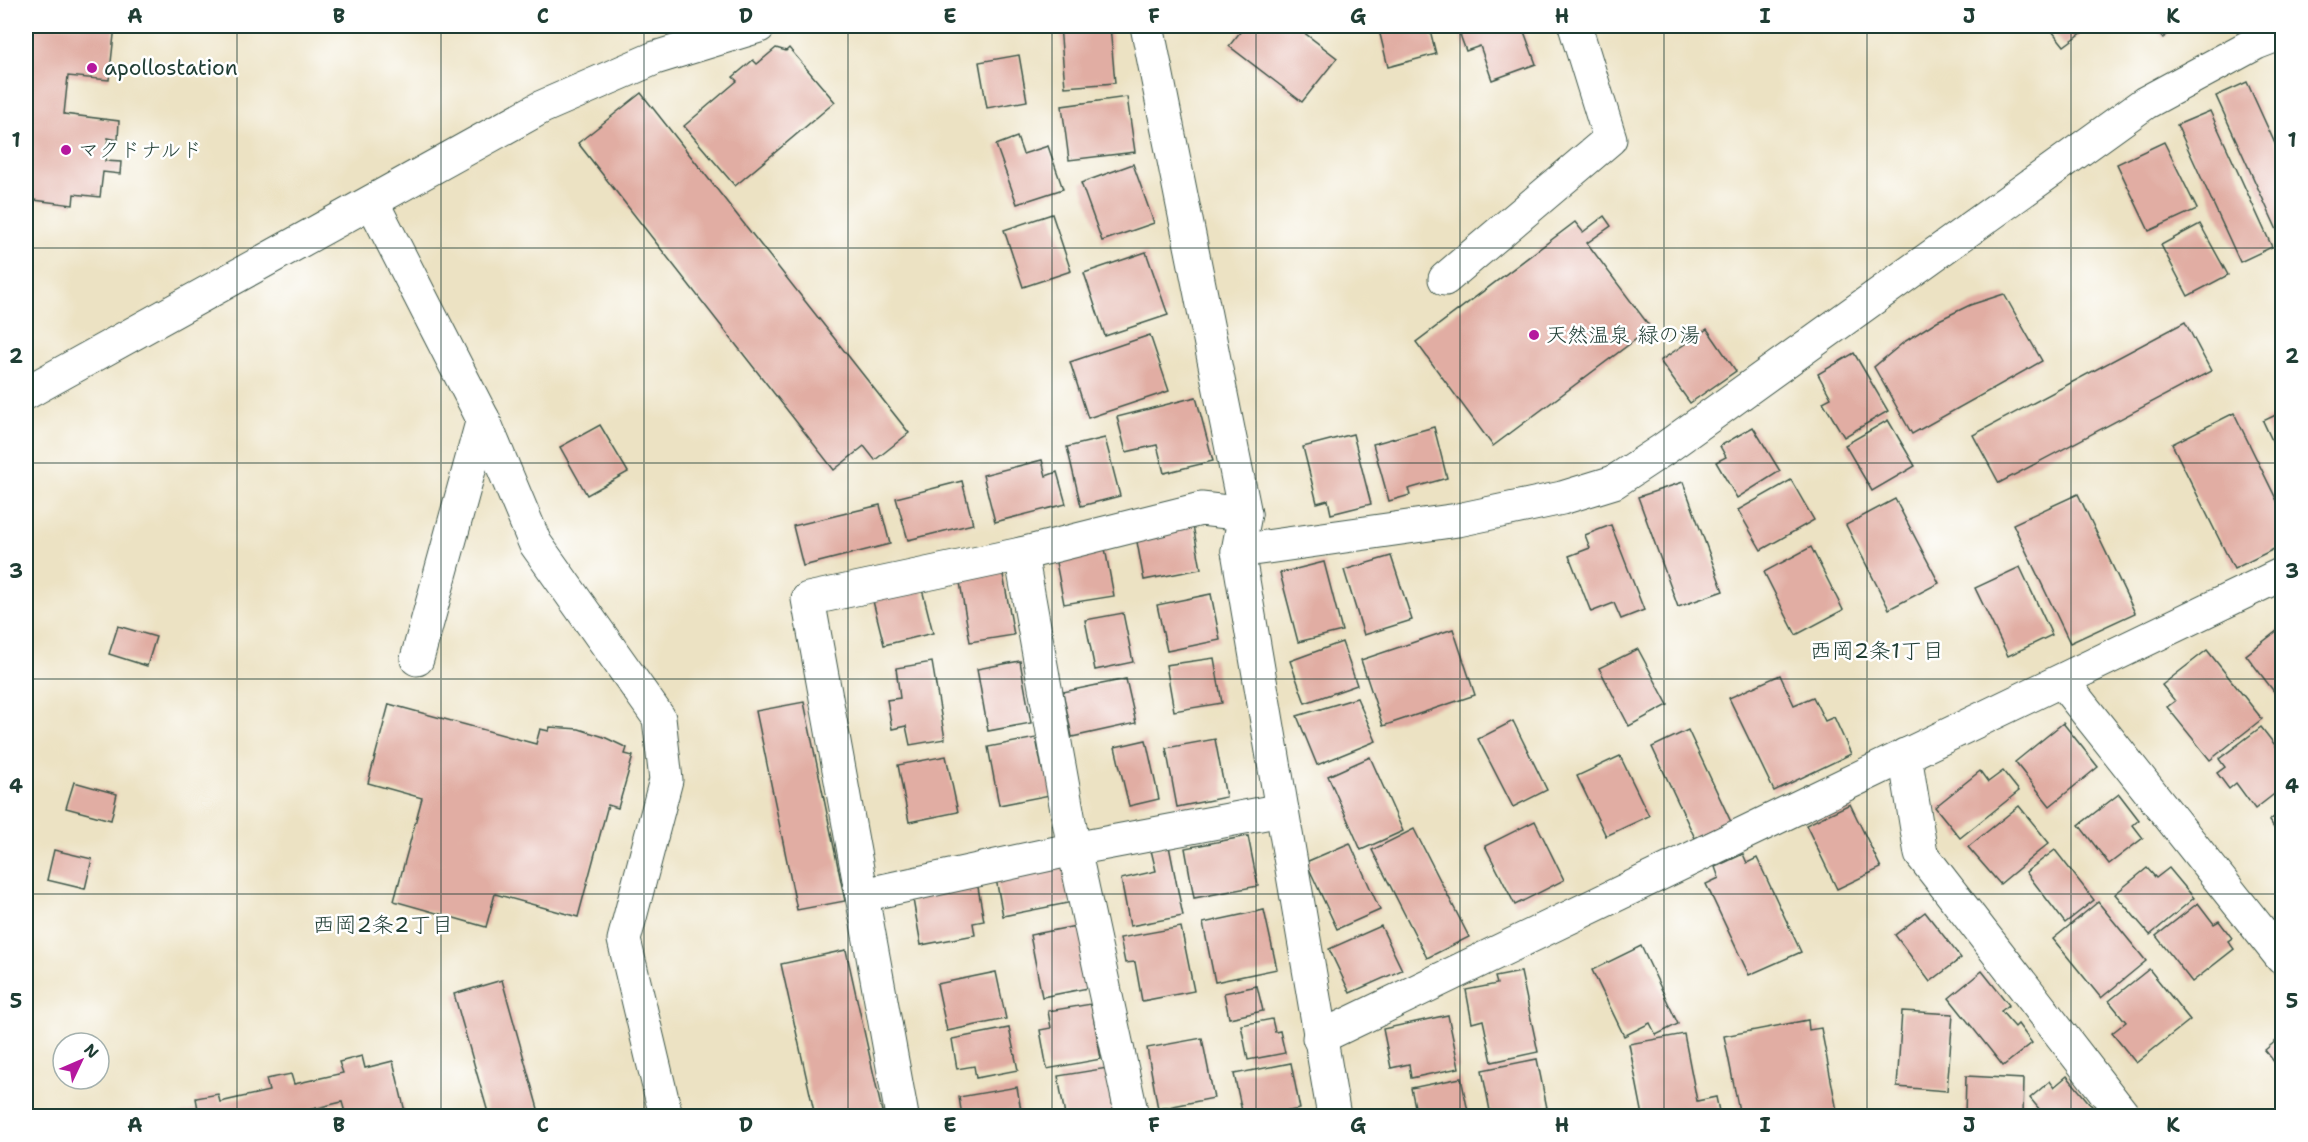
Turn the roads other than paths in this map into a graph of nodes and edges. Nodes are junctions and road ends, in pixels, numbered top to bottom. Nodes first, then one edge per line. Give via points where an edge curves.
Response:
1 (759, 26) edge
2 (1147, 26) edge
3 (1575, 26) edge
4 (2283, 33) edge
5 (372, 202) junction
6 (1444, 279) dead end
7 (26, 393) edge
8 (483, 419) junction
9 (1245, 514) junction
10 (1238, 551) junction
11 (1021, 554) junction
12 (2283, 574) edge
13 (417, 659) dead end
14 (2062, 681) junction
15 (1905, 755) junction
16 (1282, 810) junction
17 (1074, 849) junction
18 (863, 895) junction
19 (2283, 958) edge
20 (1319, 1038) junction
21 (666, 1116) edge
22 (902, 1116) edge
23 (1132, 1116) edge
24 (1334, 1116) edge
25 (2124, 1116) edge

1 - 5 street via 655,58 542,107
2 - 9 street
3 - 6 street via 1610,139
4 - 10 street via 2256,43 2145,103 1614,482 1562,498 1458,520
5 - 7 street
5 - 8 street
8 - 13 street
8 - 21 street via 535,543 659,718 666,780 624,940
9 - 10 street
9 - 11 street via 1201,509
10 - 16 street
11 - 17 street
11 - 18 street via 808,599
12 - 14 street
14 - 15 street
14 - 19 street
15 - 20 street
15 - 25 street via 1922,854
16 - 17 street
16 - 20 street
17 - 18 street
17 - 23 street
18 - 22 street
20 - 24 street

